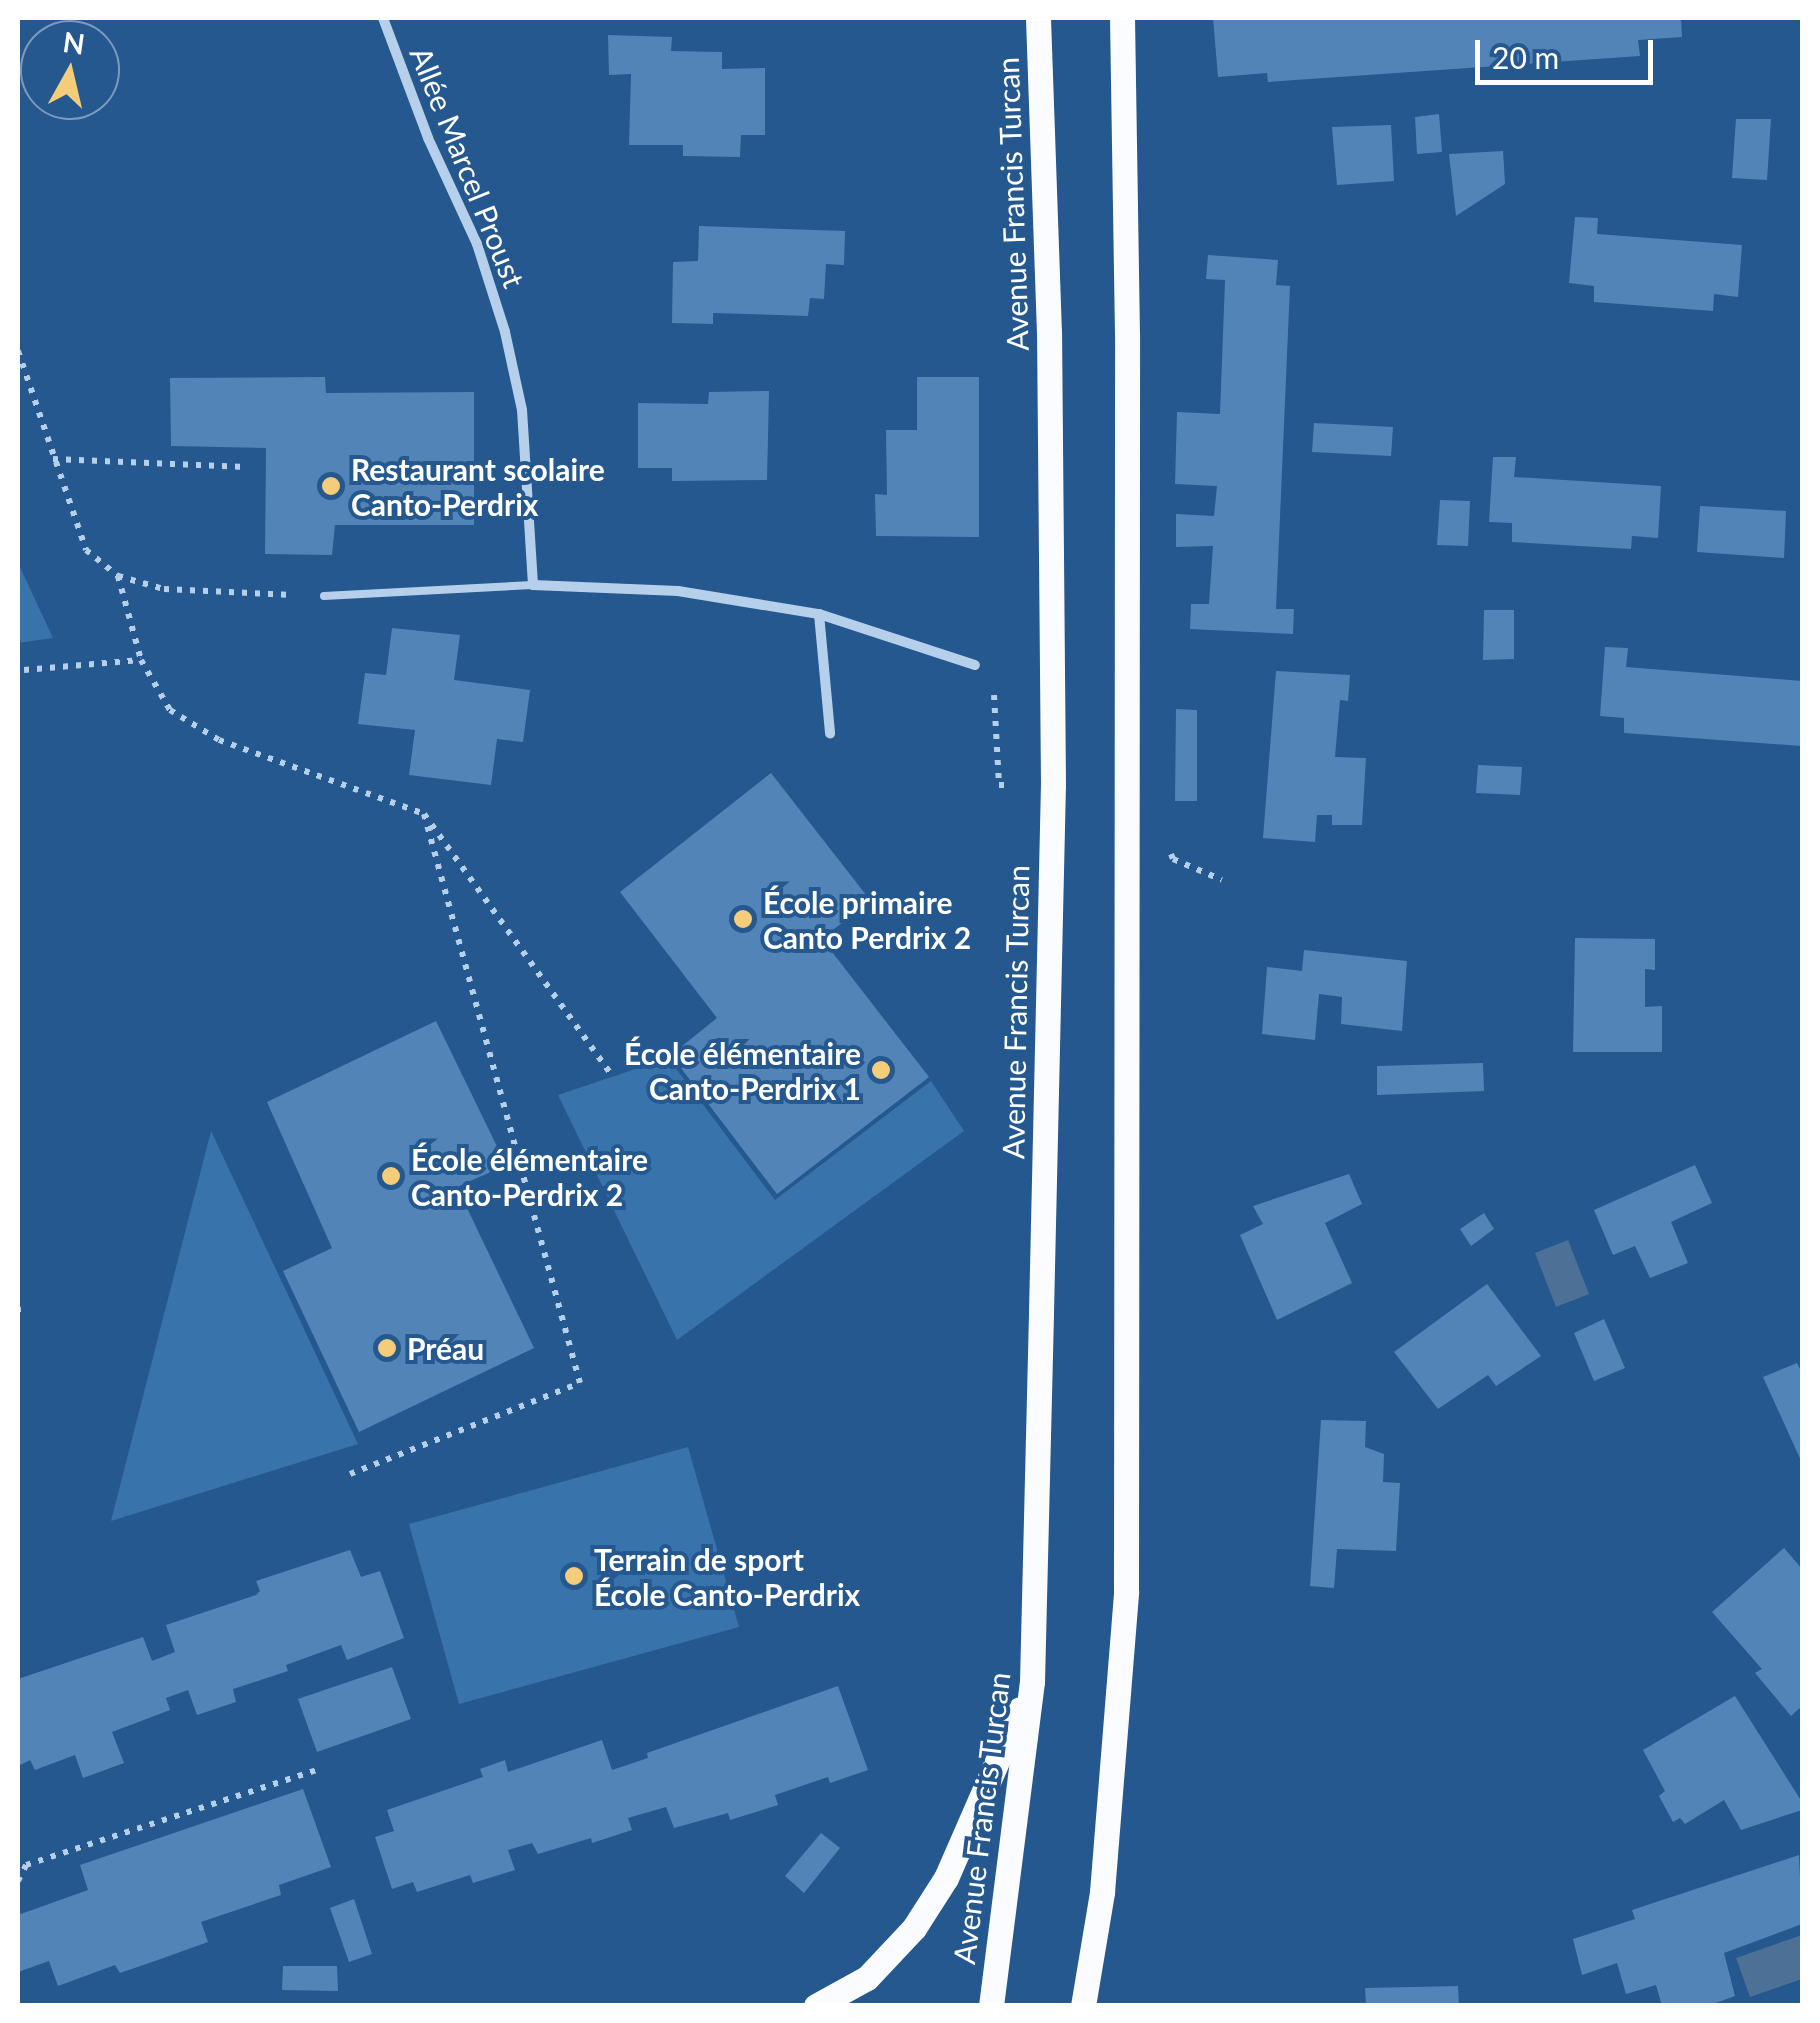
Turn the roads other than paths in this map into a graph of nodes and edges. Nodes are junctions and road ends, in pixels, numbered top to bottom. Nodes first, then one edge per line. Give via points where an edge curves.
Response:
1 (384, 18) edge
2 (1038, 18) edge
3 (1122, 18) edge
4 (534, 585) junction
5 (324, 596) road end
6 (819, 614) junction
7 (975, 665) dead end
8 (830, 733) dead end
9 (1032, 1682) junction
10 (816, 2006) edge
11 (991, 2006) edge
12 (1083, 2006) edge

1 - 4 street, Allée Marcel Proust via 428,138 478,244 505,332 522,410
2 - 9 main road, Avenue Francis Turcan via 1049,332 1052,784
3 - 12 main road via 1128,334 1126,1591 1102,1892
4 - 5 lane
4 - 6 street via 678,591
6 - 7 street
6 - 8 street
9 - 10 main road via 946,1878 914,1928 867,1978
9 - 11 main road, Avenue Francis Turcan

